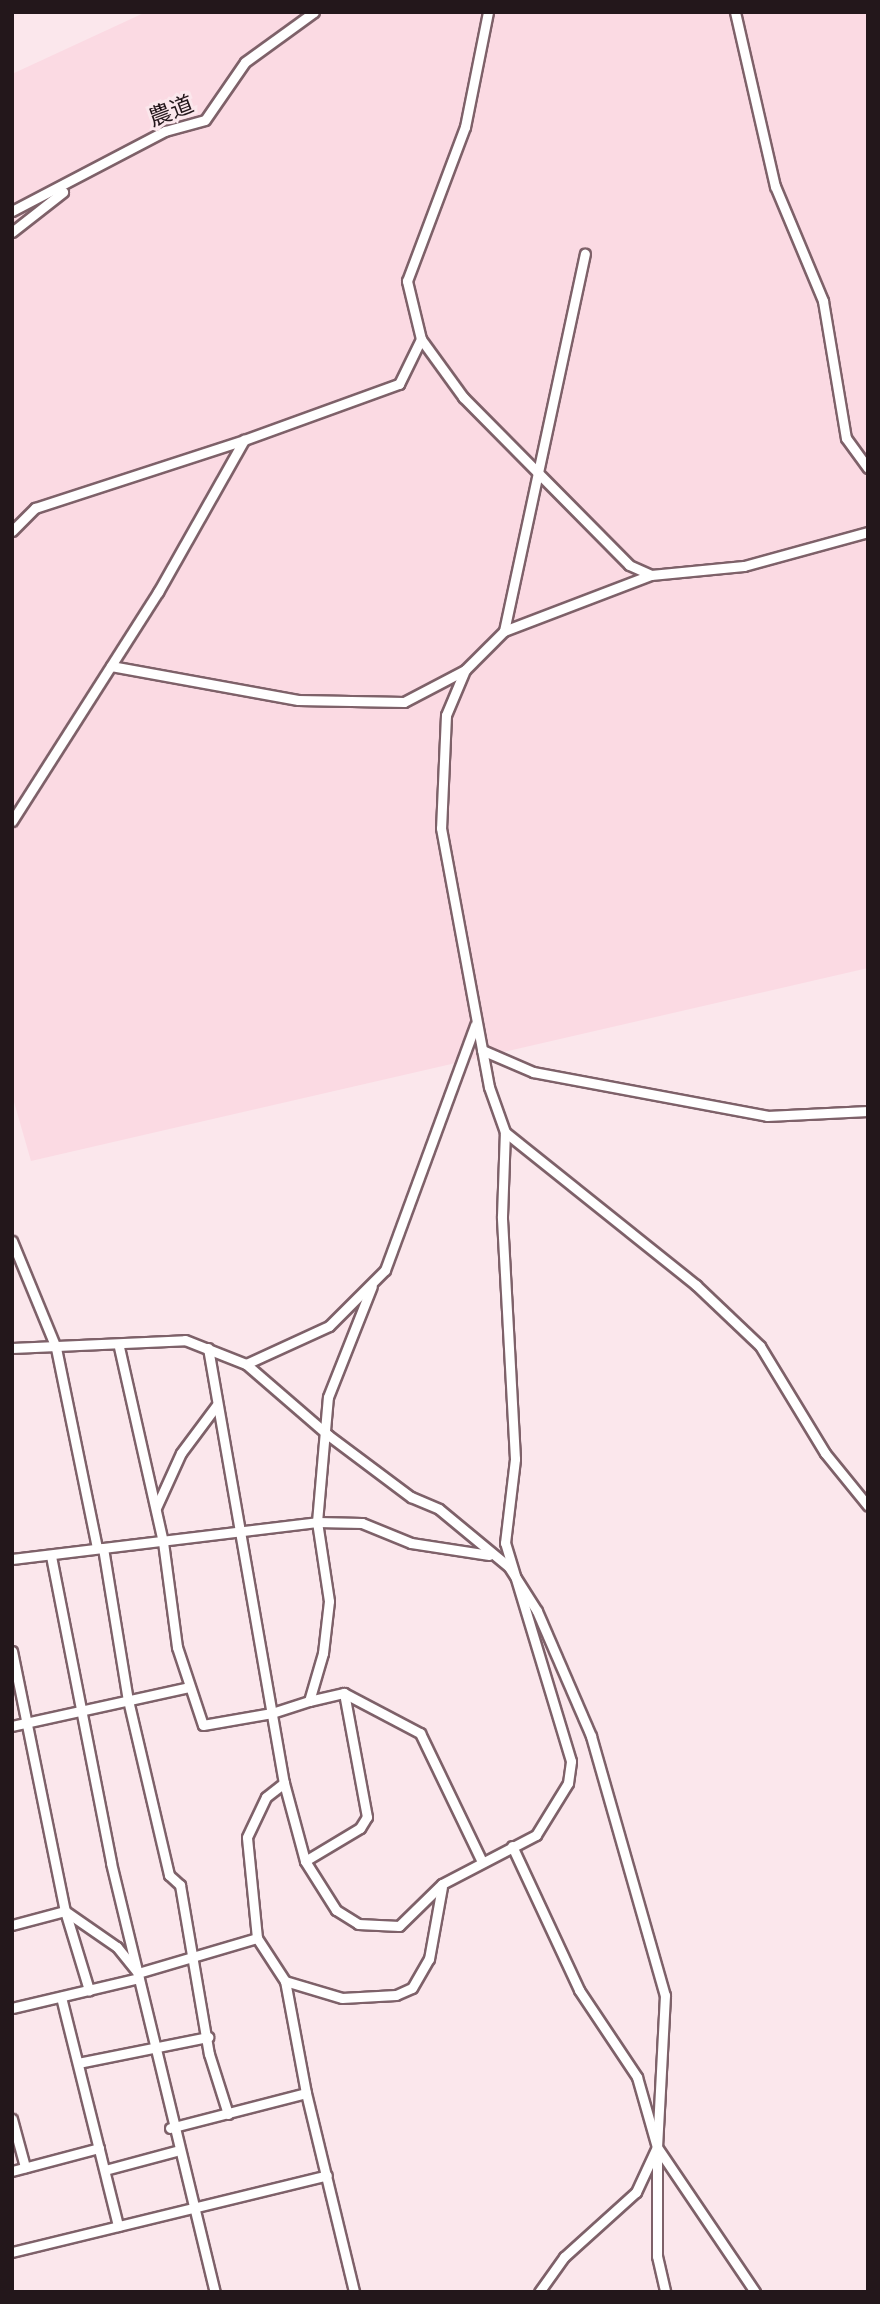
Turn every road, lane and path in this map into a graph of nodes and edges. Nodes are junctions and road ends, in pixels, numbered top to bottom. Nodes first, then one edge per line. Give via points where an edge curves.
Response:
1 (314, 12) edge
2 (488, 12) edge
3 (735, 12) edge
4 (75, 182) junction
5 (12, 211) edge
6 (12, 232) edge
7 (585, 254) dead end
8 (421, 339) junction
9 (244, 440) junction
10 (868, 468) edge
11 (539, 469) junction
12 (12, 531) edge
13 (868, 532) edge
14 (651, 575) junction
15 (504, 631) junction
16 (111, 666) junction
17 (465, 670) junction
18 (12, 821) edge
19 (477, 1020) junction
20 (482, 1050) junction
21 (868, 1111) edge
22 (505, 1132) junction
23 (12, 1241) edge
24 (372, 1286) junction
25 (119, 1347) junction
26 (12, 1348) edge
27 (56, 1348) junction
28 (208, 1348) junction
29 (246, 1364) junction
30 (216, 1406) junction
31 (328, 1435) junction
32 (868, 1506) edge
33 (155, 1509) junction
34 (317, 1522) junction
35 (238, 1529) junction
36 (163, 1542) junction
37 (100, 1548) junction
38 (491, 1555) junction
39 (51, 1556) junction
40 (12, 1559) edge
41 (509, 1567) junction
42 (12, 1651) edge
43 (189, 1687) junction
44 (344, 1693) junction
45 (128, 1700) junction
46 (309, 1701) junction
47 (81, 1710) junction
48 (272, 1713) junction
49 (27, 1723) junction
50 (12, 1726) edge
51 (284, 1783) junction
52 (512, 1846) junction
53 (481, 1860) junction
54 (305, 1861) junction
55 (442, 1884) junction
56 (65, 1911) junction
57 (12, 1925) edge
58 (257, 1938) junction
59 (192, 1953) junction
60 (138, 1976) junction
61 (285, 1981) junction
62 (89, 1990) junction
63 (61, 1997) junction
64 (12, 2008) edge
65 (208, 2037) junction
66 (156, 2048) junction
67 (78, 2063) junction
68 (306, 2093) junction
69 (228, 2115) junction
70 (12, 2119) edge
71 (170, 2128) junction
72 (657, 2147) junction
73 (99, 2148) junction
74 (176, 2151) junction
75 (25, 2167) junction
76 (105, 2170) junction
77 (12, 2171) edge
78 (327, 2175) junction
79 (193, 2207) junction
80 (118, 2226) junction
81 (12, 2252) edge
82 (215, 2292) edge
83 (354, 2292) edge
84 (539, 2292) edge
85 (665, 2292) edge
86 (755, 2292) edge

1 - 4 street, 農道 via 245,62 205,120 164,131
2 - 8 street via 465,127 407,281
3 - 10 street via 775,186 823,301 846,438
4 - 5 street, 農道
4 - 6 street
7 - 11 street
8 - 9 street via 399,384
8 - 11 street via 463,397
9 - 12 street via 35,508
9 - 16 street
11 - 14 street via 629,565
11 - 15 street
13 - 14 street via 744,566
14 - 15 street
15 - 17 street
16 - 17 street via 350,705 404,702
16 - 18 street
17 - 19 street via 446,715 441,828
19 - 20 street
19 - 24 street via 464,1069 431,1133 385,1270
20 - 21 street via 533,1072 767,1116
20 - 22 street
22 - 32 street via 696,1285 760,1346 825,1454
22 - 41 street via 502,1216 515,1371
23 - 27 street
24 - 29 street via 330,1326
24 - 31 street via 335,1371
25 - 27 street
25 - 28 street via 185,1340
25 - 33 street
26 - 27 street
27 - 37 street
28 - 29 street
28 - 30 street
29 - 31 street
30 - 33 street via 181,1453
30 - 35 street
31 - 34 street
31 - 38 street via 411,1497 439,1509
33 - 36 street
34 - 35 street
34 - 38 street via 362,1523 411,1543
34 - 46 street via 329,1601
35 - 36 street
35 - 48 street
36 - 37 street
36 - 43 street via 168,1605
37 - 39 street
37 - 45 street
38 - 41 street
39 - 40 street
39 - 47 street
41 - 52 street via 571,1761 568,1783 536,1835
41 - 72 street via 537,1611 591,1736 655,1952 665,1995
42 - 49 street
43 - 45 street
43 - 48 street via 203,1725
44 - 46 street
44 - 53 street via 421,1733
44 - 54 street via 367,1817 360,1828
45 - 47 street
45 - 59 street via 169,1875 180,1885
46 - 48 street
47 - 49 street
47 - 60 street
48 - 51 street
49 - 50 street
49 - 56 street
51 - 54 street
51 - 58 street via 266,1797 247,1837
52 - 53 street
52 - 72 street via 579,1990 637,2077
53 - 55 street
54 - 55 street via 336,1910 358,1924 383,1929 416,1915
55 - 61 street via 429,1959 412,1988 383,1997 342,1998
56 - 57 street
56 - 60 street via 117,1947
56 - 62 street
58 - 59 street
58 - 61 street
59 - 60 street
59 - 65 street
60 - 62 street
60 - 66 street
61 - 68 street
62 - 63 street
63 - 64 street
63 - 67 street
65 - 66 street
65 - 69 street
66 - 67 street
66 - 71 street
67 - 73 street
68 - 69 street
68 - 78 street
69 - 71 street
70 - 75 street
71 - 74 street
72 - 84 street via 636,2192 564,2257
72 - 85 street via 657,2256
72 - 86 street
73 - 75 street
73 - 76 street
74 - 76 street
74 - 79 street
75 - 77 street
76 - 80 street
78 - 79 street
78 - 83 street
79 - 80 street
79 - 82 street
80 - 81 street

